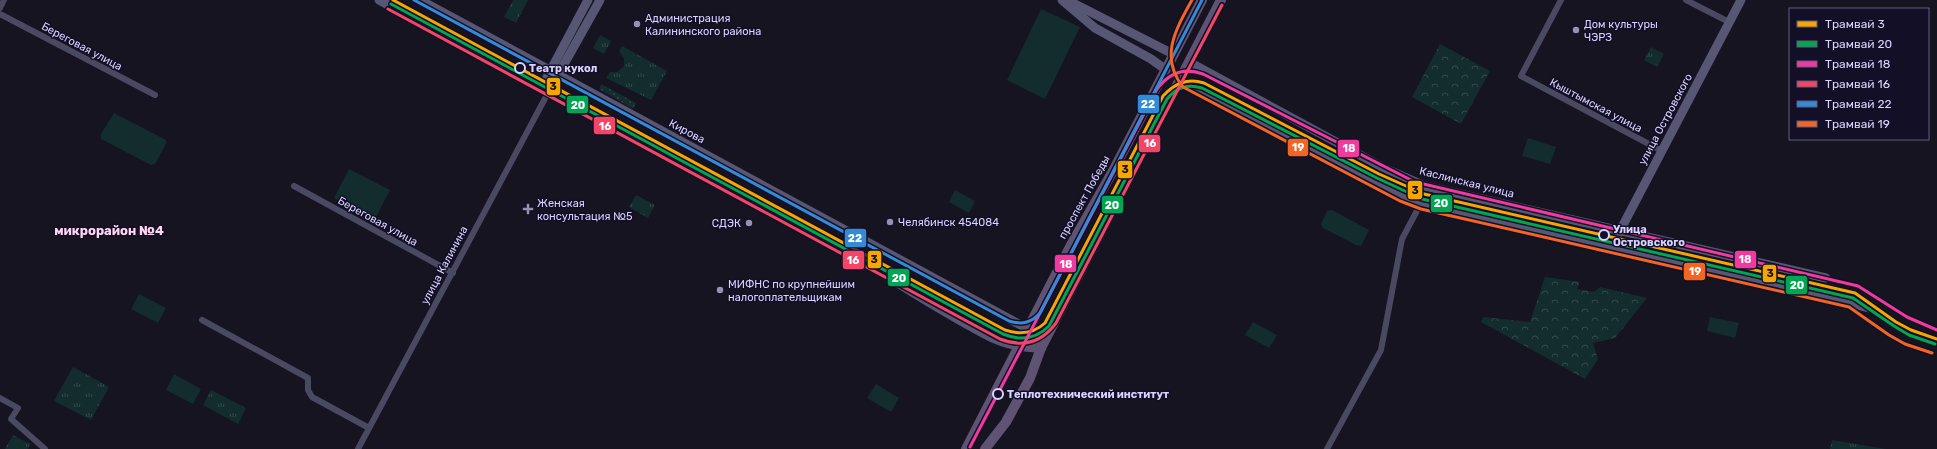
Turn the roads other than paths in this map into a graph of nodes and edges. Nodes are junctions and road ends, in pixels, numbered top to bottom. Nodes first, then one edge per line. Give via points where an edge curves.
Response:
1 (4, 0) edge
2 (379, 0) edge
3 (420, 0) edge
4 (588, 0) edge
5 (600, 0) edge
6 (1062, 0) edge
7 (1067, 0) edge
8 (1202, 0) edge
9 (1221, 0) edge
10 (1561, 0) edge
11 (1686, 0) edge
12 (1741, 0) edge
13 (0, 8) edge
14 (0, 14) edge
15 (1730, 22) junction
16 (1173, 54) junction
17 (1189, 62) junction
18 (1165, 69) junction
19 (550, 70) junction
20 (558, 75) junction
21 (1180, 80) junction
22 (550, 91) junction
23 (155, 95) dead end
24 (1662, 151) junction
25 (294, 186) dead end
26 (1420, 205) junction
27 (1620, 231) junction
28 (1611, 248) junction
29 (453, 273) junction
30 (1826, 278) dead end
31 (1870, 308) dead end
32 (202, 320) dead end
33 (1028, 329) junction
34 (1020, 346) junction
35 (1042, 348) junction
36 (0, 398) edge
37 (369, 428) junction
38 (45, 449) edge
39 (358, 449) edge
40 (966, 449) edge
41 (985, 449) edge
42 (1327, 449) edge

1 - 13 street
2 - 22 main road
3 - 19 main road, Кирова
4 - 19 main road
5 - 20 main road, улица Калинина
6 - 18 main road via 1095,28
7 - 16 main road, Каслинская улица
8 - 16 main road, проспект Победы
9 - 17 main road
10 - 24 street, Кыштымская улица via 1521,76
11 - 15 street
12 - 15 main road, улица Островского
14 - 23 street, Береговая улица
15 - 24 main road, улица Островского
16 - 17 main road, Каслинская улица
16 - 18 main road, проспект Победы
17 - 21 main road
17 - 27 main road, Каслинская улица via 1382,167 1425,186
18 - 21 main road
18 - 33 main road, проспект Победы
19 - 20 main road, Кирова
19 - 22 main road via 546,79
20 - 22 main road, улица Калинина
20 - 33 main road, Кирова
21 - 26 main road
21 - 35 main road
22 - 29 street, улица Калинина
22 - 34 main road via 881,272 944,312 1000,342
24 - 27 main road, улица Островского
25 - 29 street, Береговая улица
26 - 28 main road
26 - 42 street via 1402,239 1381,350
27 - 28 main road, улица Островского
27 - 30 main road, Каслинская улица
28 - 31 main road
29 - 37 street, улица Калинина
32 - 37 street via 308,378 308,390 312,397
33 - 34 main road, проспект Победы
33 - 35 main road
34 - 35 main road
34 - 40 main road, проспект Победы
35 - 41 main road via 1030,378 1006,422
36 - 38 street via 18,408 12,419
37 - 39 street, улица Калинина

